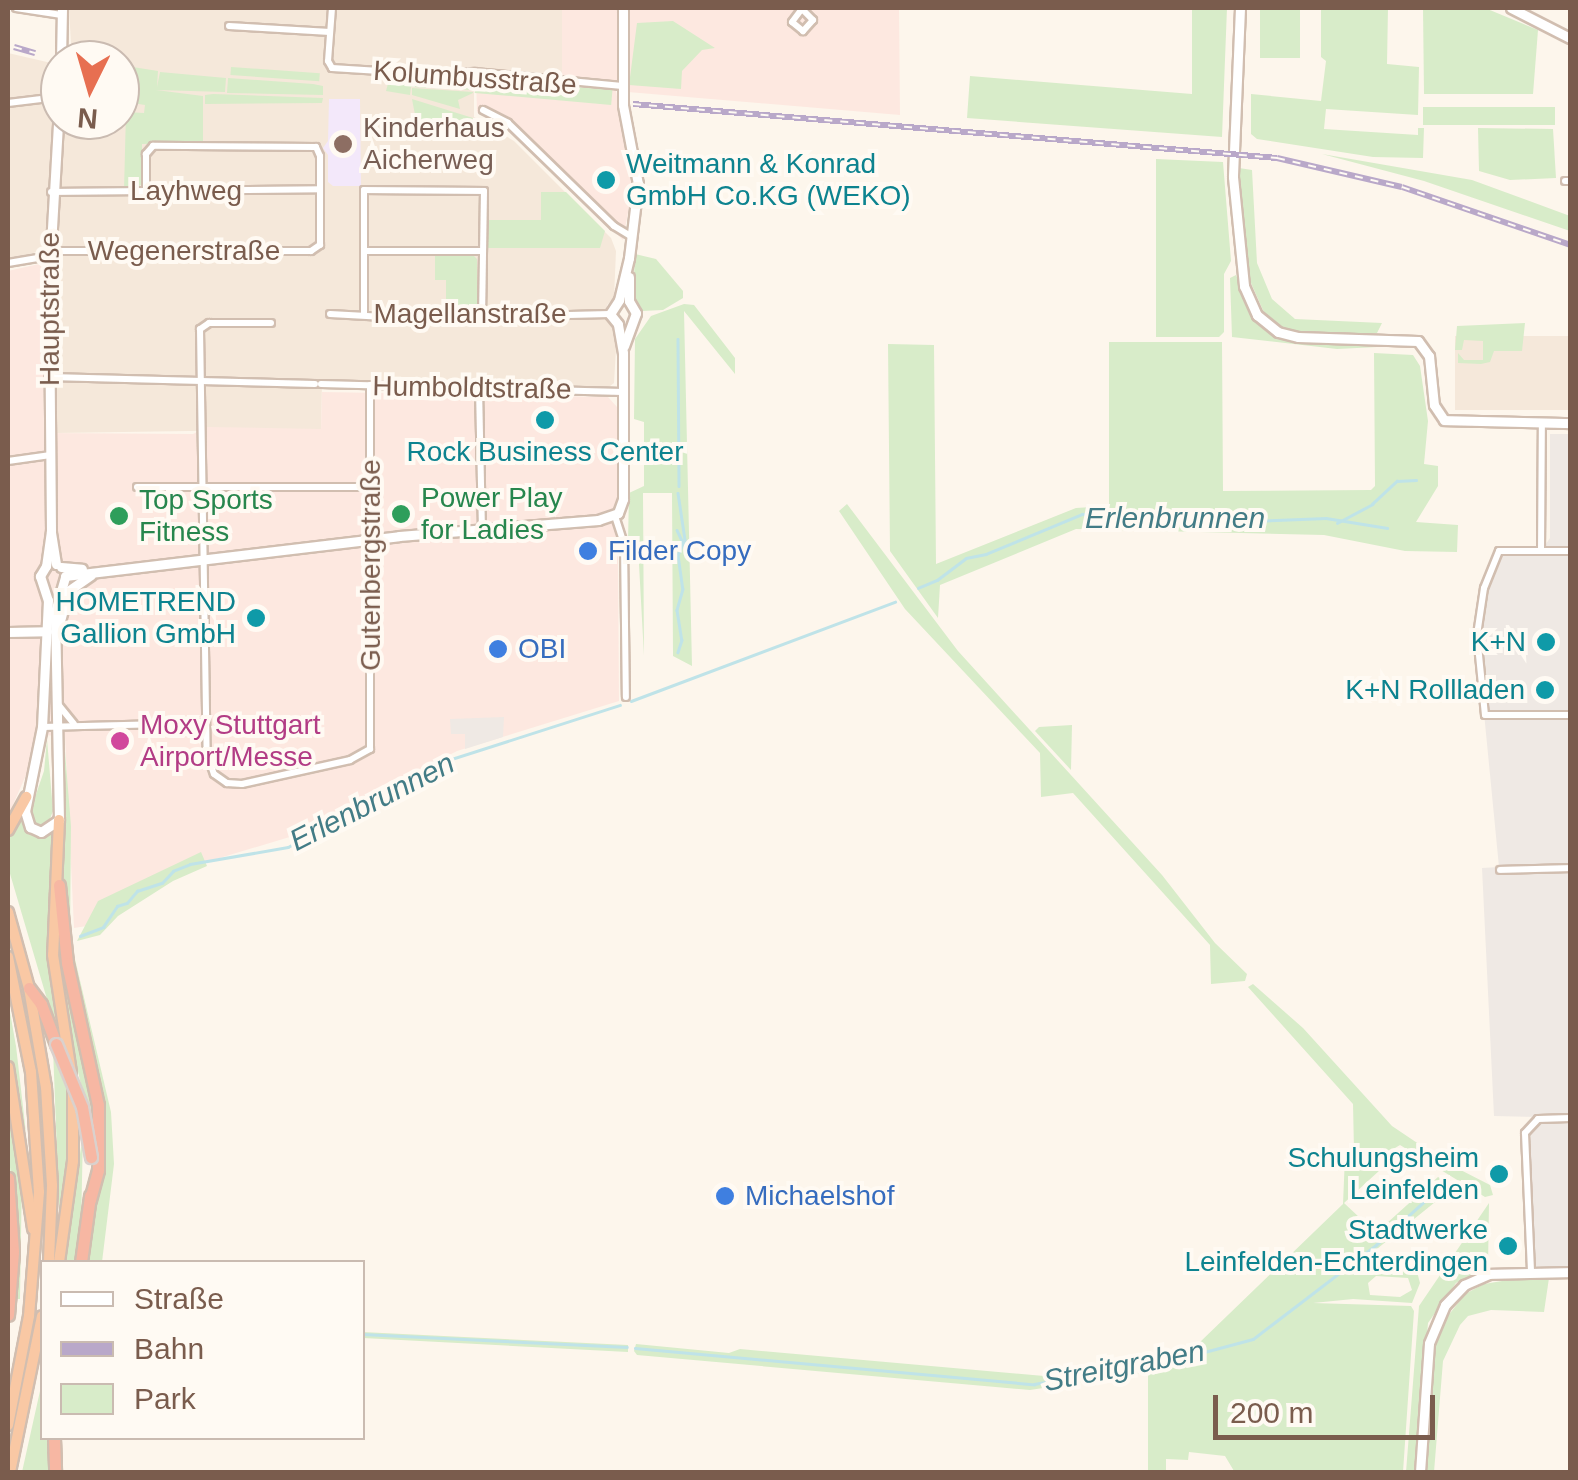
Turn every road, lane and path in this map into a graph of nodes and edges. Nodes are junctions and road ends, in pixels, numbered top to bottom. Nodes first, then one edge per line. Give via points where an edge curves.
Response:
1 (16, 8) edge
2 (332, 8) edge
3 (1240, 8) edge
4 (1511, 8) edge
5 (623, 9) edge
6 (61, 11) edge
7 (229, 26) dead end
8 (330, 32) junction
9 (1570, 38) edge
10 (62, 40) edge
11 (622, 86) junction
12 (40, 97) edge
13 (8, 103) edge
14 (483, 110) dead end
15 (55, 140) edge
16 (320, 190) junction
17 (51, 192) junction
18 (146, 192) junction
19 (632, 237) junction
20 (364, 251) junction
21 (480, 251) junction
22 (49, 253) junction
23 (8, 263) edge
24 (624, 301) junction
25 (330, 314) dead end
26 (364, 314) junction
27 (482, 314) junction
28 (610, 314) junction
29 (271, 323) dead end
30 (623, 324) junction
31 (49, 377) junction
32 (201, 381) junction
33 (370, 385) junction
34 (479, 388) junction
35 (623, 392) junction
36 (1542, 423) junction
37 (1570, 423) edge
38 (50, 454) junction
39 (8, 461) edge
40 (370, 486) junction
41 (137, 487) dead end
42 (201, 487) junction
43 (615, 516) junction
44 (482, 529) junction
45 (370, 539) junction
46 (1541, 551) junction
47 (1570, 551) edge
48 (202, 560) junction
49 (57, 568) junction
50 (94, 573) junction
51 (52, 588) junction
52 (8, 632) edge
53 (53, 637) junction
54 (626, 696) dead end
55 (54, 698) junction
56 (1570, 715) edge
57 (206, 723) junction
58 (54, 724) junction
59 (75, 724) junction
60 (42, 727) junction
61 (55, 748) junction
62 (26, 798) junction
63 (59, 820) junction
64 (8, 830) edge
65 (1570, 868) edge
66 (1500, 870) dead end
67 (59, 885) junction
68 (8, 912) edge
69 (8, 957) edge
70 (29, 988) junction
71 (8, 1067) edge
72 (1570, 1118) edge
73 (8, 1178) edge
74 (90, 1200) junction
75 (36, 1252) junction
76 (49, 1260) edge
77 (60, 1260) edge
78 (81, 1260) edge
79 (1531, 1271) junction
80 (1570, 1272) edge
81 (9, 1307) edge
82 (40, 1339) edge
83 (8, 1424) edge
84 (54, 1440) edge
85 (10, 1472) edge
86 (55, 1472) edge
87 (1420, 1472) edge

1 - 6 street
2 - 8 street
3 - 36 main road via 1233,157 1244,286 1257,315 1292,336 1418,341 1427,351 1434,405 1444,420
4 - 9 main road
5 - 11 main road
6 - 10 main road
7 - 8 street
8 - 11 street, Kolumbusstraße via 330,67
11 - 19 main road via 638,184
12 - 13 street
14 - 19 street via 508,123
15 - 17 main road, Hauptstraße
16 - 18 street, Layhweg
16 - 18 street via 320,151 312,146 153,146 146,154
16 - 22 street, Wegenerstraße via 320,245 311,251
17 - 18 street, Layhweg
17 - 22 main road, Hauptstraße
19 - 24 main road
20 - 21 street
20 - 21 street via 364,190 484,191
20 - 26 street
21 - 27 street
22 - 23 street
22 - 31 main road, Hauptstraße
24 - 28 main road
24 - 30 main road via 636,314
25 - 26 street, Magellanstraße
26 - 27 street, Magellanstraße
27 - 28 street, Magellanstraße
28 - 30 main road
29 - 32 street via 201,326
30 - 35 main road
31 - 32 street, Humboldtstraße
31 - 38 main road, Hauptstraße
32 - 33 street, Humboldtstraße
32 - 42 street
33 - 34 street, Humboldtstraße
33 - 40 street, Gutenbergstraße
34 - 35 street, Humboldtstraße
34 - 44 street
35 - 43 main road via 623,500
36 - 37 main road
36 - 46 street
38 - 39 street
38 - 49 main road, Hauptstraße
40 - 42 street
40 - 45 street, Gutenbergstraße
41 - 42 street
42 - 48 street
43 - 44 main road
43 - 54 street via 624,543
44 - 45 main road
45 - 48 main road
45 - 57 street, Gutenbergstraße via 371,744 365,754 232,784 208,762
46 - 47 street
46 - 56 street via 1499,551 1491,567 1478,626 1485,715
48 - 50 main road
48 - 57 street
49 - 50 main road
49 - 51 main road
49 - 51 main road via 40,576
50 - 53 main road via 68,591
51 - 53 main road
52 - 53 main road
53 - 55 main road
53 - 60 main road
55 - 58 main road
55 - 59 street
57 - 59 street
58 - 59 street
58 - 60 street
58 - 61 main road
59 - 61 street
60 - 62 main road
61 - 63 main road
62 - 63 main road via 30,827 42,832
62 - 64 highway
63 - 67 highway
65 - 66 street
67 - 74 highway via 67,964 98,1105 98,1170
67 - 77 highway via 54,975 74,1121
68 - 70 highway
69 - 75 highway via 33,1092
70 - 74 highway, bridge via 82,1106
70 - 76 highway via 49,1117
71 - 75 highway
72 - 79 street via 1538,1119 1525,1133
73 - 81 highway via 14,1236
74 - 78 highway
75 - 83 highway
79 - 80 main road
79 - 87 main road via 1476,1278 1440,1312 1428,1349
82 - 85 highway
84 - 86 highway

